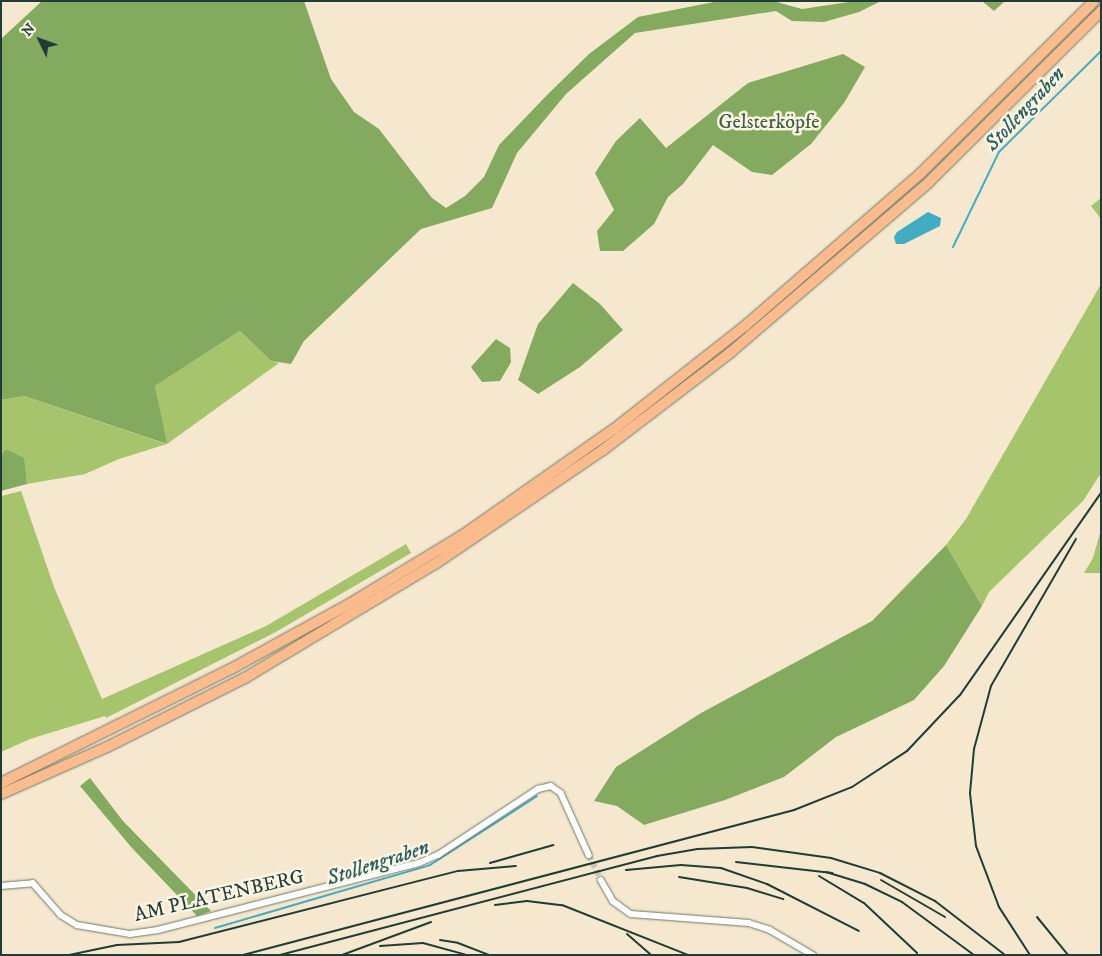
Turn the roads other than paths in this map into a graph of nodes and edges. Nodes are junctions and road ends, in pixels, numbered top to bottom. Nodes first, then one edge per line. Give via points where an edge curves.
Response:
1 (1094, 1) edge
2 (1101, 11) edge
3 (1, 783) edge
4 (1, 794) edge
5 (590, 855) tunnel mouth
6 (600, 880) tunnel mouth
7 (1, 886) edge
8 (813, 955) edge

1 - 3 highway via 920,174 745,326 614,429 463,535 351,603 223,674
2 - 4 highway via 929,182 731,352 603,450 449,555 245,678 107,747
5 - 7 street, AM PLATENBERG via 557,788 551,786 538,789 438,855 419,863 158,930 130,934 77,925 61,915 33,883
6 - 8 street via 613,901 631,914 748,923 770,930

